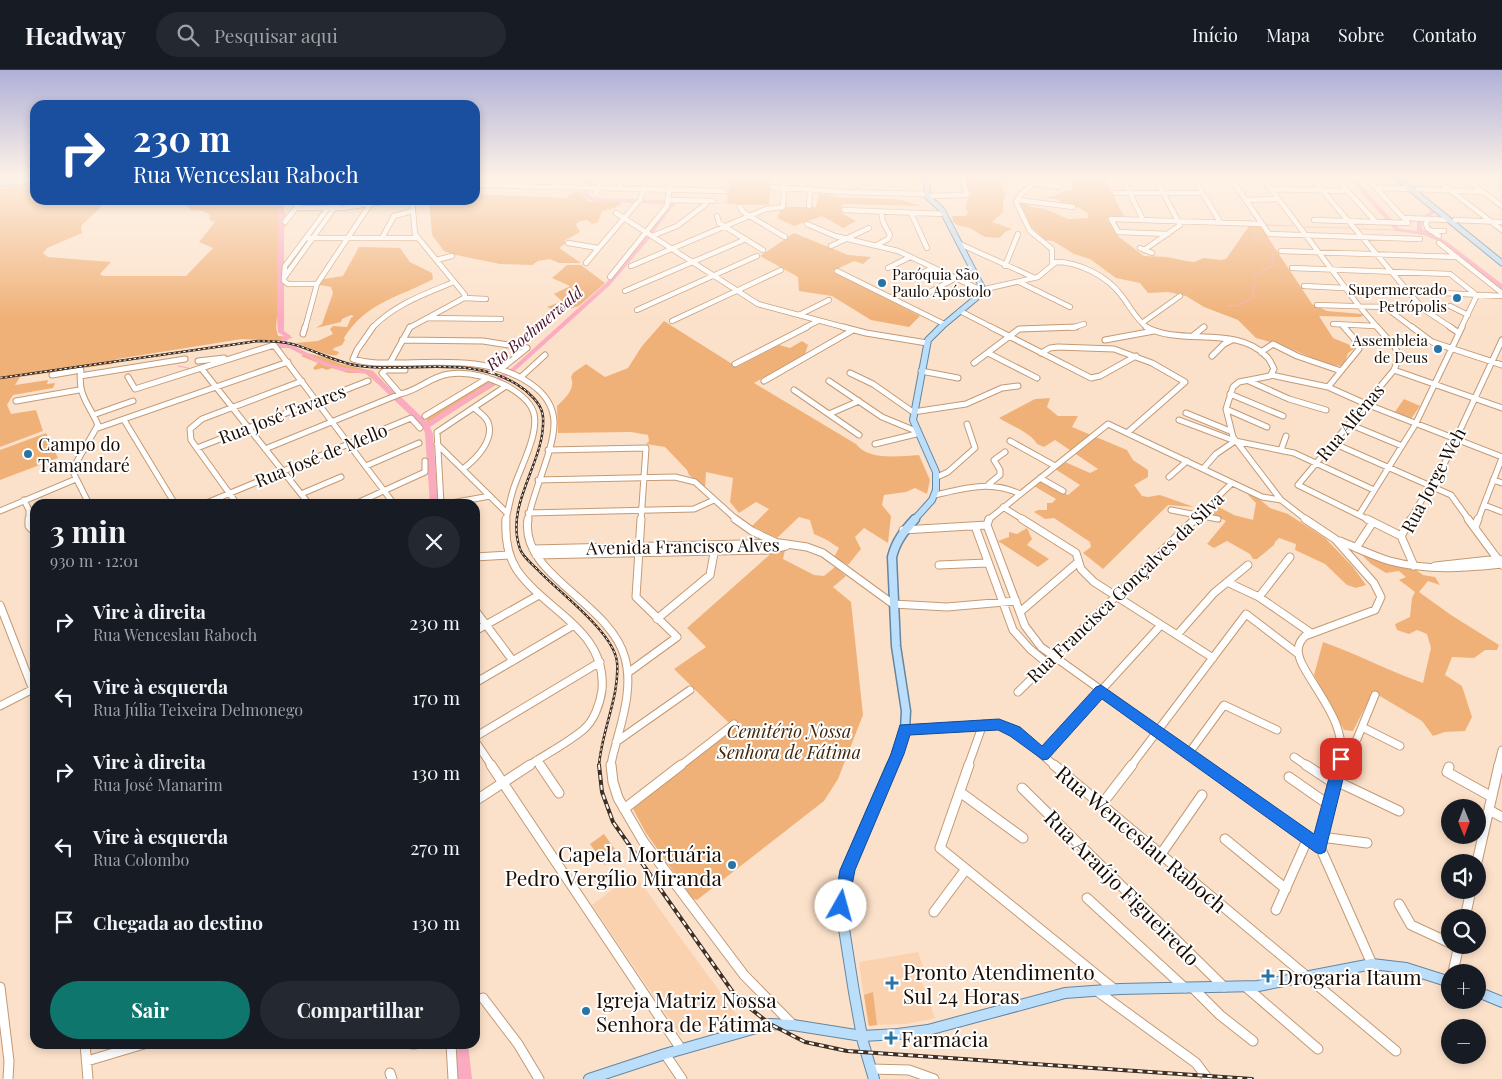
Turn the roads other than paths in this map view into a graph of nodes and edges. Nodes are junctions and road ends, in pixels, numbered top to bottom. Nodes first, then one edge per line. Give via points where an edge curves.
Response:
1 (316, 224) edge
2 (322, 224) edge
3 (357, 224) edge
4 (390, 224) edge
5 (413, 224) edge
6 (619, 224) edge
7 (634, 224) edge
8 (653, 224) edge
9 (680, 224) edge
10 (721, 224) edge
11 (730, 224) edge
12 (764, 224) edge
13 (807, 224) dead end
14 (884, 224) edge
15 (916, 224) edge
16 (949, 224) edge
17 (1027, 224) edge
18 (1114, 224) edge
19 (1179, 224) edge
20 (1262, 224) edge
21 (1297, 224) edge
22 (1351, 224) edge
23 (1426, 224) edge
24 (1454, 224) edge
25 (1460, 224) edge
26 (725, 226) junction
27 (869, 228) dead end
28 (1444, 230) dead end
29 (1430, 231) junction
30 (646, 232) junction
31 (1018, 234) dead end
32 (1168, 234) junction
33 (652, 236) junction
34 (785, 236) dead end
35 (1306, 236) junction
36 (1439, 236) dead end
37 (306, 238) junction
38 (312, 238) junction
39 (348, 238) junction
40 (382, 238) junction
41 (418, 238) junction
42 (1362, 238) junction
43 (746, 239) junction
44 (846, 239) junction
45 (1420, 240) dead end
46 (568, 243) dead end
47 (1439, 243) dead end
48 (960, 244) junction
49 (877, 245) junction
50 (831, 246) dead end
51 (598, 248) junction
52 (927, 248) dead end
53 (672, 249) junction
54 (763, 250) dead end
55 (1281, 251) dead end
56 (1318, 252) junction
57 (1152, 253) dead end
58 (1376, 254) junction
59 (452, 256) dead end
60 (757, 256) dead end
61 (910, 257) junction
62 (1456, 257) junction
63 (1502, 258) edge
64 (436, 260) junction
65 (692, 262) junction
66 (586, 263) dead end
67 (1502, 263) edge
68 (1052, 264) junction
69 (631, 266) dead end
70 (1005, 266) junction
71 (888, 268) dead end
72 (932, 268) junction
73 (1292, 268) dead end
74 (1331, 269) junction
75 (781, 270) dead end
76 (837, 271) dead end
77 (1391, 272) junction
78 (713, 276) junction
79 (610, 277) dead end
80 (284, 278) junction
81 (1035, 278) junction
82 (910, 279) dead end
83 (954, 279) junction
84 (454, 282) junction
85 (1019, 282) junction
86 (317, 284) junction
87 (1304, 286) dead end
88 (1345, 288) junction
89 (981, 290) junction
90 (1406, 290) junction
91 (625, 291) dead end
92 (737, 291) junction
93 (928, 293) dead end
94 (1502, 294) edge
95 (1477, 295) junction
96 (1180, 296) dead end
97 (464, 298) junction
98 (486, 298) dead end
99 (829, 300) dead end
100 (1317, 305) dead end
101 (1359, 306) junction
102 (1450, 306) dead end
103 (1070, 307) dead end
104 (637, 310) dead end
105 (960, 311) junction
106 (1468, 314) junction
107 (799, 315) junction
108 (423, 318) junction
109 (501, 319) dead end
110 (818, 320) junction
111 (672, 321) dead end
112 (1142, 323) junction
113 (944, 324) junction
114 (1084, 324) dead end
115 (1332, 324) dead end
116 (1342, 325) junction
117 (1204, 326) dead end
118 (1375, 326) junction
119 (853, 330) junction
120 (1156, 331) junction
121 (1459, 333) junction
122 (303, 334) dead end
123 (1194, 335) junction
124 (1009, 336) junction
125 (402, 340) junction
126 (1105, 340) dead end
127 (1232, 340) junction
128 (1502, 340) edge
129 (927, 343) junction
130 (1452, 348) junction
131 (1261, 352) junction
132 (988, 353) junction
133 (1041, 353) junction
134 (545, 355) dead end
135 (1136, 356) junction
136 (1212, 356) dead end
137 (185, 359) dead end
138 (226, 360) junction
139 (198, 361) dead end
140 (288, 362) junction
141 (1492, 362) junction
142 (390, 363) junction
143 (974, 363) dead end
144 (735, 364) dead end
145 (1502, 365) edge
146 (201, 368) junction
147 (501, 369) junction
148 (405, 370) dead end
149 (1394, 370) junction
150 (921, 371) junction
151 (1341, 371) junction
152 (850, 373) dead end
153 (52, 374) dead end
154 (1272, 375) junction
155 (80, 376) junction
156 (128, 377) dead end
157 (521, 377) junction
158 (488, 378) junction
159 (958, 378) dead end
160 (1037, 378) dead end
161 (830, 380) dead end
162 (302, 381) junction
163 (368, 381) dead end
164 (764, 381) dead end
165 (1248, 381) junction
166 (1434, 384) junction
167 (506, 386) junction
168 (1018, 386) dead end
169 (1328, 387) junction
170 (217, 388) junction
171 (79, 390) junction
172 (794, 390) dead end
173 (400, 394) junction
174 (1230, 394) junction
175 (1475, 398) junction
176 (133, 401) dead end
177 (317, 401) junction
178 (859, 401) junction
179 (16, 402) dead end
180 (1366, 404) junction
181 (232, 407) junction
182 (474, 408) junction
183 (1502, 408) edge
184 (1226, 409) junction
185 (1326, 410) dead end
186 (914, 412) junction
187 (1186, 413) dead end
188 (93, 414) junction
189 (829, 414) junction
190 (425, 416) dead end
191 (1283, 416) dead end
192 (124, 420) junction
193 (1179, 420) dead end
194 (332, 422) junction
195 (967, 424) dead end
196 (1349, 424) junction
197 (1416, 424) junction
198 (1268, 427) dead end
199 (98, 428) junction
200 (248, 428) junction
201 (420, 428) dead end
202 (1230, 431) junction
203 (916, 432) junction
204 (1127, 432) junction
205 (859, 435) dead end
206 (1286, 436) dead end
207 (1455, 440) junction
208 (1010, 441) dead end
209 (1235, 441) junction
210 (419, 443) dead end
211 (1333, 443) junction
212 (349, 444) junction
213 (437, 444) junction
214 (875, 444) dead end
215 (1402, 446) junction
216 (197, 448) junction
217 (265, 449) junction
218 (548, 450) junction
219 (1281, 450) junction
220 (1005, 452) dead end
221 (1502, 458) edge
222 (1187, 461) junction
223 (425, 462) dead end
224 (1316, 463) junction
225 (366, 466) junction
226 (1054, 466) junction
227 (1389, 467) junction
228 (463, 469) junction
229 (1203, 469) junction
230 (283, 471) junction
231 (341, 477) dead end
232 (937, 477) junction
233 (1169, 477) dead end
234 (644, 478) junction
235 (1040, 478) junction
236 (76, 479) junction
237 (538, 480) junction
238 (1493, 480) junction
239 (1232, 482) junction
240 (1502, 483) edge
241 (988, 484) junction
242 (1434, 486) junction
243 (384, 490) junction
244 (1374, 490) junction
245 (1063, 491) dead end
246 (230, 493) junction
247 (301, 494) junction
248 (1020, 494) junction
249 (935, 495) junction
250 (490, 496) junction
251 (86, 499) edge
252 (172, 499) edge
253 (216, 499) edge
254 (234, 499) edge
255 (305, 499) edge
256 (365, 499) edge
257 (390, 499) edge
258 (441, 499) edge
259 (474, 499) edge
260 (24, 500) junction
261 (714, 500) junction
262 (1281, 500) junction
263 (1484, 505) junction
264 (1003, 507) junction
265 (642, 510) junction
266 (1171, 510) dead end
267 (0, 511) edge
268 (506, 512) junction
269 (1502, 512) edge
270 (528, 513) junction
271 (1200, 514) junction
272 (1359, 515) junction
273 (1218, 519) dead end
274 (1373, 522) junction
275 (987, 525) junction
276 (975, 526) junction
277 (30, 527) edge
278 (1475, 527) junction
279 (903, 530) junction
280 (1401, 536) junction
281 (1335, 539) junction
282 (767, 544) junction
283 (789, 545) junction
284 (715, 548) junction
285 (1356, 548) junction
286 (639, 550) junction
287 (535, 552) junction
288 (509, 555) junction
289 (480, 557) edge
290 (1290, 557) dead end
291 (1501, 562) edge
292 (987, 563) junction
293 (1078, 563) junction
294 (939, 565) dead end
295 (1248, 565) dead end
296 (1417, 567) junction
297 (1229, 583) junction
298 (540, 595) junction
299 (1116, 596) junction
300 (1259, 597) junction
301 (1016, 601) junction
302 (1002, 603) junction
303 (893, 604) junction
304 (0, 607) edge
305 (1020, 612) junction
306 (480, 616) edge
307 (657, 619) junction
308 (487, 625) junction
309 (574, 625) junction
310 (1161, 625) junction
311 (480, 628) edge
312 (1311, 633) junction
313 (1177, 635) junction
314 (1297, 653) junction
315 (1054, 657) junction
316 (1213, 658) junction
317 (513, 660) junction
318 (600, 662) junction
319 (1048, 663) junction
320 (629, 672) junction
321 (30, 681) edge
322 (480, 681) edge
323 (690, 690) dead end
324 (1101, 691) junction
325 (1018, 692) dead end
326 (30, 693) edge
327 (1375, 695) dead end
328 (0, 706) edge
329 (734, 724) dead end
330 (983, 724) junction
331 (1362, 727) junction
332 (905, 729) junction
333 (1277, 730) dead end
334 (1157, 731) junction
335 (480, 736) edge
336 (616, 742) junction
337 (1400, 746) dead end
338 (480, 747) edge
339 (1189, 753) junction
340 (1502, 753) edge
341 (1043, 754) junction
342 (1294, 757) dead end
343 (1341, 759) junction
344 (537, 760) junction
345 (1450, 767) dead end
346 (1289, 777) dead end
347 (503, 782) junction
348 (1335, 782) junction
349 (1022, 788) dead end
350 (960, 792) junction
351 (558, 793) dead end
352 (1202, 795) dead end
353 (1492, 796) junction
354 (480, 798) edge
355 (1102, 804) junction
356 (1329, 805) junction
357 (624, 809) junction
358 (1489, 810) junction
359 (1399, 811) dead end
360 (1502, 817) edge
361 (1320, 837) junction
362 (1023, 838) dead end
363 (1308, 838) junction
364 (1225, 839) dead end
365 (1366, 843) dead end
366 (1320, 847) junction
367 (1161, 854) junction
368 (1479, 854) edge
369 (966, 869) junction
370 (1286, 889) junction
371 (1086, 898) dead end
372 (1399, 904) dead end
373 (1276, 910) dead end
374 (934, 912) dead end
375 (1441, 938) edge
376 (1372, 964) junction
377 (1308, 978) junction
378 (1441, 979) edge
379 (1246, 986) junction
380 (0, 987) edge
381 (1224, 987) junction
382 (1189, 988) junction
383 (1114, 989) junction
384 (1096, 990) junction
385 (1486, 995) edge
386 (483, 998) dead end
387 (1502, 1002) edge
388 (1, 1008) edge
389 (793, 1025) junction
390 (862, 1036) junction
391 (1253, 1041) dead end
392 (85, 1049) edge
393 (131, 1049) edge
394 (452, 1049) edge
395 (681, 1049) junction
396 (1318, 1049) dead end
397 (1396, 1052) dead end
398 (664, 1054) junction
399 (86, 1061) junction
400 (873, 1074) edge
401 (8, 1079) edge
402 (88, 1079) edge
403 (453, 1079) edge
404 (539, 1079) edge
405 (589, 1079) edge
406 (682, 1079) edge
407 (934, 1079) edge
408 (1208, 1079) edge

1 - 37 street
2 - 38 street
3 - 39 street
4 - 40 street
5 - 41 street
6 - 51 street
7 - 30 street
8 - 30 street
9 - 33 street
10 - 26 street
11 - 26 street
12 - 34 street
13 - 44 street
14 - 49 street via 890,236
15 - 52 street
16 - 48 main road
17 - 68 street via 1030,231 1052,249
18 - 32 street via 1118,232
19 - 32 street
20 - 35 street via 1269,234
21 - 35 street, Rua Alfenas
22 - 42 street
23 - 29 street
24 - 67 main road
25 - 63 main road
26 - 43 street
26 - 53 street
27 - 44 street
28 - 29 street
29 - 36 street
30 - 33 street
30 - 79 street
31 - 70 street
32 - 57 street via 1142,249
33 - 53 street
35 - 42 street
35 - 56 street, Rua Alfenas
37 - 38 street
37 - 80 street via 285,266
38 - 39 street
38 - 80 street
39 - 40 street
39 - 86 street
40 - 41 street
41 - 64 street
42 - 45 street
42 - 58 street
43 - 54 street
43 - 65 street
44 - 49 street
44 - 50 street
46 - 51 street
47 - 62 street
48 - 70 street
48 - 89 main road via 980,281
49 - 61 street
51 - 66 street
53 - 65 street
53 - 69 street
55 - 56 street
56 - 58 street
56 - 74 street, Rua Alfenas
58 - 62 street
58 - 77 street
59 - 64 street
60 - 78 street
61 - 71 street
61 - 72 street
62 - 94 street
64 - 84 street
65 - 78 street
65 - 91 street
68 - 81 street
68 - 112 street via 1060,261 1074,263 1101,279 1118,291
70 - 81 street
72 - 82 street
72 - 83 street
73 - 74 street
74 - 77 street
74 - 88 street, Rua Alfenas
75 - 92 street
76 - 113 street
77 - 90 street
77 - 95 street via 1450,274
78 - 92 street
78 - 104 street
80 - 86 street via 288,284
81 - 85 street
83 - 89 street
83 - 93 street
84 - 97 street
84 - 142 street via 381,317 368,331 353,357 364,362
85 - 89 street
85 - 103 street
86 - 122 street
87 - 88 street
88 - 90 street
88 - 101 street, Rua Alfenas
89 - 105 main road
90 - 95 street
90 - 121 street via 1427,313
92 - 107 street via 756,304
92 - 111 street
94 - 95 street
95 - 106 street
96 - 112 street
97 - 98 street
97 - 108 street
99 - 107 street
100 - 101 street
101 - 118 street, Rua Alfenas
101 - 130 street via 1385,308 1432,342
102 - 106 street
105 - 113 main road
105 - 124 street
106 - 121 street
107 - 110 street
108 - 109 street
108 - 125 street via 408,328
110 - 119 street
110 - 144 street
112 - 120 street
113 - 129 main road
114 - 124 street via 1073,328 1022,329
115 - 116 street
116 - 118 street
116 - 151 street via 1359,349
117 - 123 street
118 - 149 street, Rua Alfenas via 1398,353 1399,360
119 - 129 street
119 - 164 street
120 - 123 street
120 - 126 street
121 - 130 street
123 - 127 street
124 - 132 street
124 - 133 street
125 - 142 street
125 - 147 street via 483,341 527,348
127 - 131 street
127 - 136 street
128 - 141 street, Rua Jorge Weh
129 - 150 main road
130 - 141 street
130 - 166 street
131 - 151 street via 1273,344
131 - 154 street via 1274,367
132 - 143 street
132 - 160 street
133 - 135 street via 1054,347 1106,347
133 - 135 street via 1091,378
134 - 157 street
135 - 204 street via 1185,382
137 - 155 street
138 - 139 street
138 - 140 street via 274,345
138 - 146 street
140 - 162 street
140 - 170 street
141 - 145 street
141 - 175 street, Rua Jorge Weh
142 - 147 street via 467,363
146 - 156 street via 135,389
146 - 170 street
147 - 157 street
148 - 173 street via 382,373
149 - 166 street
149 - 180 street, Rua Alfenas
150 - 159 street
150 - 186 main road
151 - 169 street
152 - 186 street via 873,384
153 - 155 street via 81,370
154 - 165 street
154 - 169 street
155 - 171 street
157 - 218 street via 542,391 553,406 554,423
158 - 167 street
158 - 173 street via 448,374 410,393
158 - 190 street
161 - 178 street
162 - 177 street
162 - 181 street
163 - 177 street, Rua José Tavares
165 - 174 street via 1236,384
165 - 185 street via 1281,396
166 - 175 street
166 - 197 street
167 - 182 street
167 - 268 street via 529,405 535,419
168 - 186 street via 1002,388 966,404
169 - 180 street
170 - 181 street
170 - 192 street
171 - 179 street
171 - 188 street
172 - 189 street
173 - 194 street
174 - 184 street
174 - 191 street
175 - 183 street
175 - 207 street, Rua Jorge Weh
176 - 188 street
177 - 194 street
177 - 200 street, Rua José Tavares
178 - 189 street
178 - 203 street via 898,426
180 - 196 street, Rua Alfenas
180 - 197 street
181 - 200 street
181 - 216 street via 191,427 190,437
182 - 213 street via 437,432
182 - 228 street via 489,423 490,432 478,458
184 - 198 street
184 - 202 street
186 - 203 main road
187 - 202 street
188 - 199 street
189 - 205 street
192 - 199 street
192 - 252 street
193 - 209 street
194 - 212 street
194 - 217 street
195 - 232 street via 975,448 948,472
196 - 211 street, Rua Alfenas
196 - 215 street
197 - 207 street
197 - 215 street
199 - 236 street via 72,467
200 - 216 street, Rua José Tavares
200 - 217 street
201 - 212 street, Rua José de Mello via 411,418
202 - 209 street
203 - 214 street
203 - 232 main road
204 - 222 street
204 - 226 street via 1108,424
206 - 219 street
207 - 221 street
207 - 242 street, Rua Jorge Weh
208 - 226 street
209 - 219 street
209 - 229 street via 1216,454
209 - 262 street
210 - 225 street
211 - 224 street, Rua Alfenas
211 - 227 street
212 - 225 street
212 - 230 street, Rua José de Mello
213 - 228 street
213 - 258 street
215 - 227 street
216 - 246 street
217 - 230 street
218 - 234 street via 646,448
218 - 237 street
219 - 224 street
220 - 241 street via 994,460 1000,470 999,478
221 - 238 street
222 - 229 street
222 - 233 street
223 - 243 street via 424,472
224 - 244 street
224 - 272 street, Rua Alfenas via 1298,485
225 - 243 street
226 - 235 street
227 - 242 street
227 - 244 street
228 - 250 street
229 - 239 street
230 - 246 street, Rua José de Mello
230 - 247 street
231 - 247 street
232 - 249 main road
234 - 237 street
234 - 261 street via 688,479
234 - 265 street
235 - 245 street
235 - 248 street
236 - 251 street
236 - 260 street
237 - 270 street
238 - 240 street
238 - 263 street
239 - 262 street via 1268,499
239 - 271 street, Rua Francisca Gonçalves da Silva
241 - 248 street via 1001,485
241 - 249 street
242 - 278 street via 1454,499
242 - 280 street, Rua Jorge Weh via 1427,491
243 - 256 street
243 - 257 street
244 - 272 street
246 - 253 street, Rua José de Mello
246 - 254 street
247 - 255 street
248 - 264 street
249 - 279 main road
250 - 259 street
250 - 268 street
260 - 267 street
260 - 277 street via 29,510
261 - 265 street via 694,509
261 - 282 street
262 - 281 street
263 - 269 street
263 - 278 street
264 - 275 street via 989,518
264 - 293 street via 1076,553
265 - 270 street
265 - 286 street
266 - 271 street
268 - 288 street
270 - 287 street via 528,531
271 - 273 street
271 - 299 street, Rua Francisca Gonçalves da Silva
272 - 274 street
274 - 280 street
274 - 285 street
275 - 276 street
275 - 301 street
276 - 279 street
276 - 292 street
278 - 291 street
279 - 303 main road via 892,557
280 - 296 street, Rua Jorge Weh
281 - 285 street
281 - 312 street via 1374,583 1381,601 1371,612
282 - 283 street, Avenida Francisco Alves
282 - 283 street, Avenida Francisco Alves
282 - 284 street, Avenida Francisco Alves
283 - 303 street via 829,556
284 - 286 street, Avenida Francisco Alves
284 - 307 street via 710,575
285 - 296 street via 1379,558
286 - 287 street, Avenida Francisco Alves
286 - 307 street via 636,597
287 - 320 street via 550,574 612,631 620,643
288 - 289 street
288 - 298 street
290 - 300 street
291 - 296 street via 1444,569
292 - 294 street
292 - 302 street
293 - 299 street via 1086,576
293 - 305 street
295 - 297 street
297 - 300 street
297 - 313 street via 1214,593
298 - 308 street
298 - 309 street
299 - 310 street
299 - 315 street, Rua Francisca Gonçalves da Silva
300 - 312 street
301 - 302 street
301 - 305 street
302 - 303 street via 947,607
302 - 319 street via 1016,634
303 - 332 main road via 906,711
304 - 321 street
305 - 315 street via 1034,639
306 - 308 street
307 - 320 street via 677,637
308 - 311 street
308 - 317 street
309 - 317 street
309 - 318 street
310 - 313 street
310 - 324 street
312 - 314 street via 1299,642
313 - 316 street
314 - 316 street via 1246,614
314 - 343 street via 1338,727 1342,741
315 - 319 street, Rua Francisca Gonçalves da Silva
315 - 324 street
316 - 334 street
317 - 322 street
318 - 335 street
318 - 344 street via 604,675 602,690 592,720 574,737
319 - 325 street, Rua Francisca Gonçalves da Silva
320 - 336 street
323 - 336 street
324 - 334 street
324 - 341 street
326 - 328 street
327 - 331 street
329 - 357 street
330 - 332 street, Rua Wenceslau Raboch
330 - 341 street, Rua Wenceslau Raboch via 1009,728
330 - 350 street
331 - 337 street
331 - 343 street via 1353,746
332 - 390 main road via 848,870 842,897 842,916
333 - 339 street via 1224,706
334 - 339 street
334 - 355 street
336 - 357 street via 611,766
338 - 347 street
339 - 363 street
340 - 353 street
341 - 355 street, Rua Wenceslau Raboch
342 - 348 street
343 - 348 street
344 - 347 street
344 - 351 street
345 - 353 street via 1448,772
346 - 356 street
347 - 354 street
347 - 395 street
348 - 356 street
348 - 359 street
349 - 381 street, Rua Araújo Figueiredo
350 - 362 street
350 - 369 street via 940,848
352 - 367 street
353 - 358 street
355 - 367 street, Rua Wenceslau Raboch
356 - 361 street
357 - 389 street via 738,967
358 - 360 street
358 - 368 street
361 - 365 street
361 - 366 street
363 - 366 street
363 - 370 street
364 - 370 street
366 - 376 street
367 - 377 street, Rua Wenceslau Raboch
369 - 374 street
369 - 383 street
370 - 373 street
371 - 382 street
372 - 375 street via 1411,924
376 - 377 main road
376 - 378 main road via 1406,968
377 - 379 main road
377 - 397 street, Rua Wenceslau Raboch
379 - 381 main road
379 - 396 street
380 - 388 street
381 - 382 main road
382 - 383 main road
382 - 391 street
383 - 384 main road
384 - 390 main road via 1048,997 928,1030
384 - 408 street via 1196,1063
385 - 387 main road
386 - 404 street via 518,1044
388 - 401 street via 9,1061
389 - 390 main road
389 - 395 main road via 761,1026
390 - 400 main road
392 - 399 street
393 - 399 street
394 - 403 street
395 - 398 main road
398 - 405 main road
398 - 406 street
399 - 402 street
400 - 407 street via 909,1070

